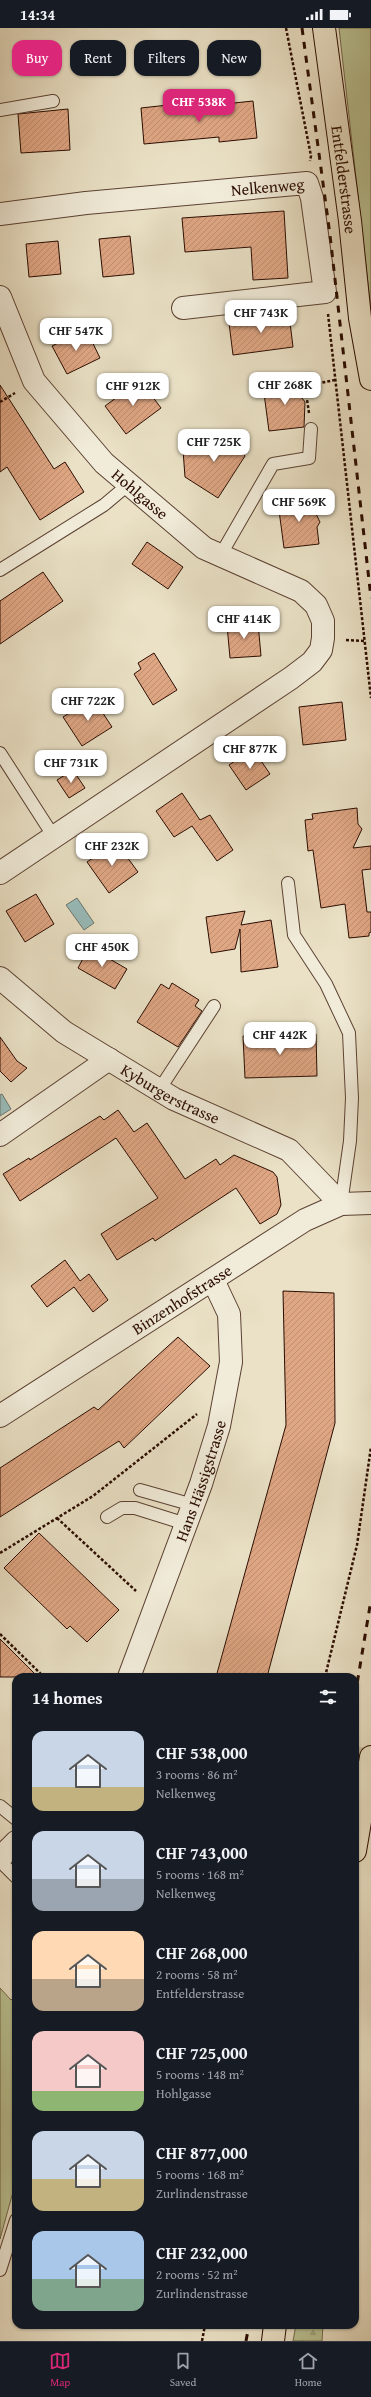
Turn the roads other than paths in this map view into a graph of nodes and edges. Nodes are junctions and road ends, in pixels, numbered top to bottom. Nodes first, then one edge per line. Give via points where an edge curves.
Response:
1 (324, 28) edge
2 (53, 101) dead end
3 (0, 110) edge
4 (0, 214) edge
5 (0, 298) edge
6 (184, 308) dead end
7 (371, 379) edge
8 (311, 429) road end
9 (129, 484) junction
10 (220, 556) junction
11 (0, 570) edge
12 (0, 753) edge
13 (54, 837) junction
14 (0, 873) edge
15 (288, 883) dead end
16 (0, 978) edge
17 (214, 1006) dead end
18 (109, 1059) junction
19 (159, 1090) junction
20 (0, 1135) edge
21 (371, 1203) edge
22 (341, 1204) junction
23 (213, 1280) junction
24 (0, 1416) edge
25 (140, 1490) dead end
26 (190, 1514) junction
27 (107, 1518) dead end
28 (130, 1673) edge
29 (371, 1756) edge
30 (0, 1806) edge
31 (12, 1816) edge
32 (359, 1826) edge
33 (12, 1846) edge
34 (0, 1858) edge
35 (0, 1861) edge
36 (12, 1873) edge
37 (12, 2232) edge
38 (0, 2270) edge
39 (274, 2329) edge
40 (273, 2341) edge

1 - 7 main road, Entfelderstrasse via 350,221 360,318
2 - 3 lane
4 - 6 street, Nelkenweg via 86,203 307,183 312,198 325,292
5 - 9 street, Hohlgasse via 34,381 104,463
8 - 10 lane via 309,458 272,464
9 - 10 street, Hohlgasse via 204,548
9 - 11 lane via 104,505
10 - 13 street, Hohlgasse via 301,591 316,605 323,621 321,650 312,662 291,678
12 - 13 lane
13 - 14 street
15 - 22 lane via 294,935 326,984 349,1033 351,1126
16 - 18 street, Kyburgerstrasse via 64,1032
17 - 19 lane
18 - 19 street, Kyburgerstrasse
18 - 20 street
19 - 22 street, Kyburgerstrasse via 289,1150
21 - 22 street, Binzenhofstrasse
22 - 23 street, Binzenhofstrasse via 305,1220
23 - 24 street, Binzenhofstrasse
23 - 26 street, Hans Hässigstrasse via 228,1314 231,1362 220,1426
25 - 26 lane
26 - 27 lane via 122,1508
26 - 28 street, Hans Hässigstrasse
29 - 32 main road
30 - 31 lane
33 - 34 street
35 - 36 lane
37 - 38 lane
39 - 40 main road

